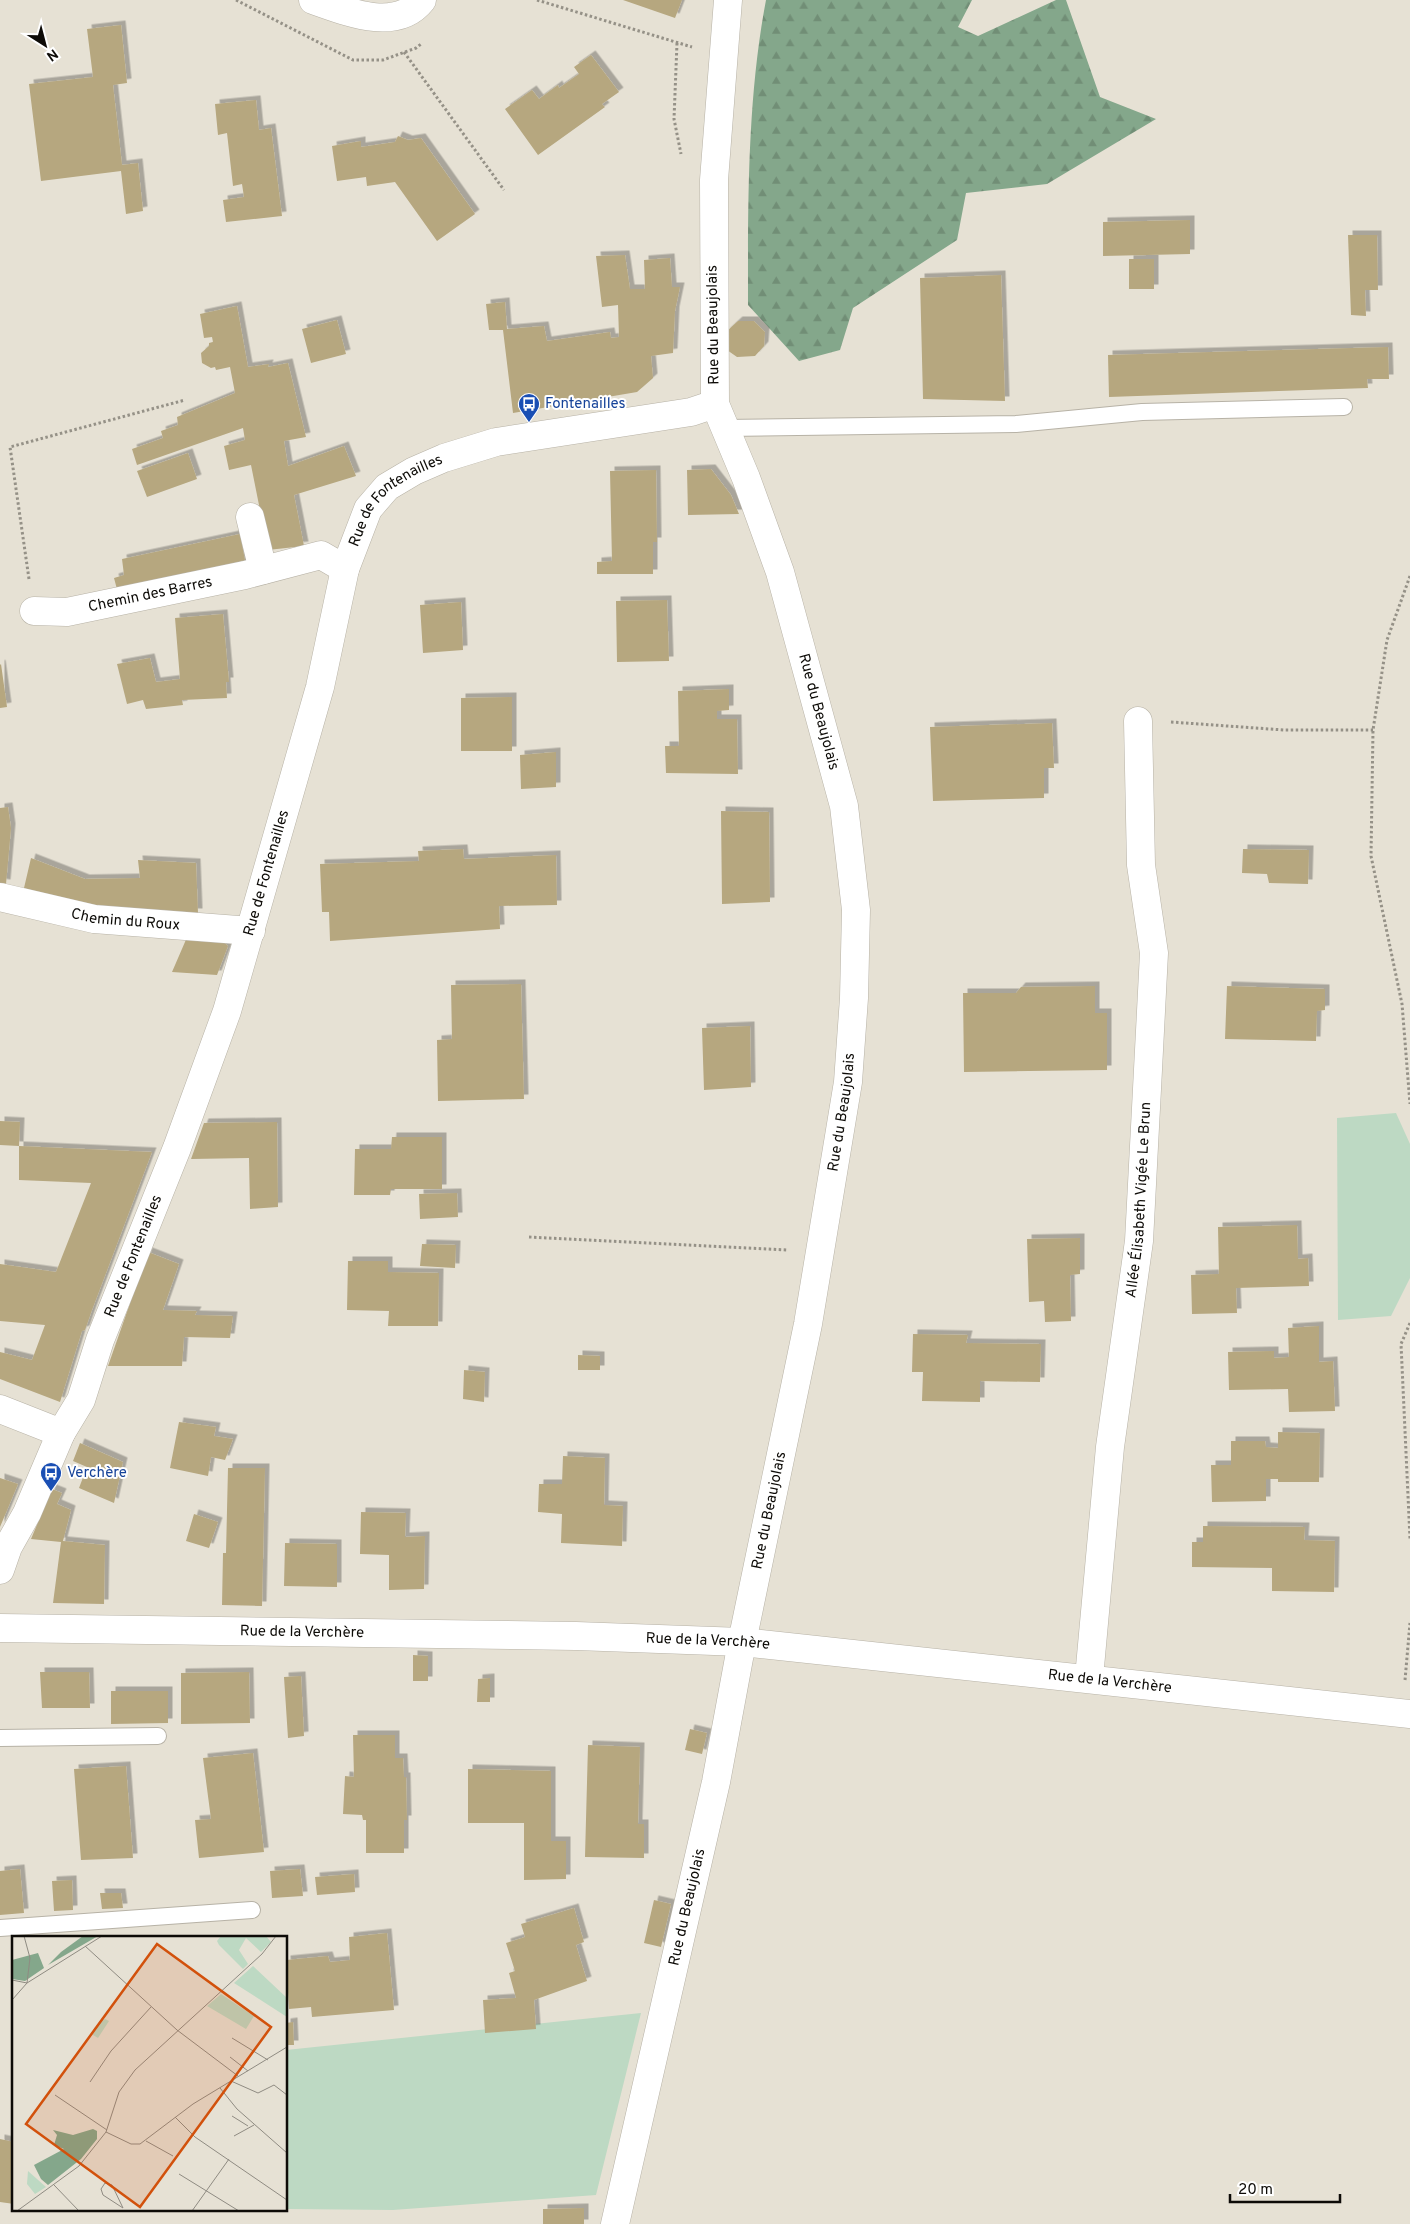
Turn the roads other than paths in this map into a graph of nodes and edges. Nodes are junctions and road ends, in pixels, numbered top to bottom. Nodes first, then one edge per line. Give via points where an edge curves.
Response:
1 (313, 0) edge
2 (422, 0) edge
3 (728, 0) edge
4 (1344, 407) dead end
5 (719, 416) junction
6 (250, 517) dead end
7 (345, 569) junction
8 (263, 570) junction
9 (34, 611) road end
10 (1138, 721) road end
11 (0, 897) edge
12 (251, 932) junction
13 (0, 1409) edge
14 (61, 1433) junction
15 (3, 1554) edge
16 (0, 1628) edge
17 (742, 1642) junction
18 (1089, 1678) junction
19 (1406, 1714) edge
20 (158, 1736) dead end
21 (0, 1738) edge
22 (252, 1910) dead end
23 (0, 1928) edge
24 (615, 2224) edge

1 - 2 street via 353,14 388,18 416,7
3 - 5 street, Rue du Beaujolais via 714,180 713,293
4 - 5 lane via 1142,412 1016,424
5 - 7 street, Rue de Fontenailles via 691,412 496,442 444,458 387,487 368,509
5 - 17 street, Rue du Beaujolais via 780,572 844,806 856,910 848,1082 808,1324
6 - 8 street
7 - 8 street, Chemin des Barres via 321,555
7 - 12 street, Rue de Fontenailles via 320,687
8 - 9 street, Chemin des Barres via 67,612
10 - 18 street, Allée Élisabeth Vigée Le Brun via 1141,865 1154,953 1148,1079 1139,1241 1110,1447
11 - 12 street, Chemin du Roux via 94,919
12 - 14 street, Rue de Fontenailles via 227,1011 177,1148 100,1340 81,1400
13 - 14 street
14 - 15 street, Rue de Fontenailles via 27,1513
16 - 17 street, Rue de la Verchère via 576,1636
17 - 18 street, Rue de la Verchère
17 - 24 street, Rue du Beaujolais via 716,1782
18 - 19 street, Rue de la Verchère
20 - 21 lane
22 - 23 lane

